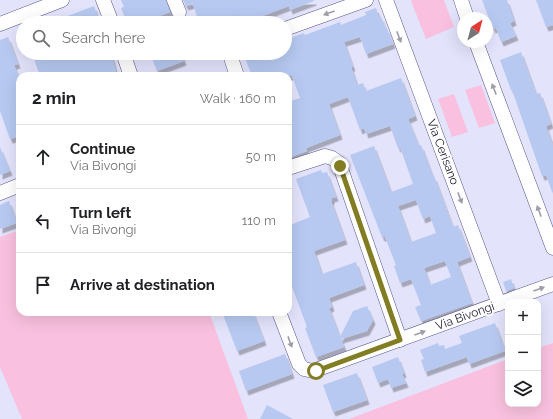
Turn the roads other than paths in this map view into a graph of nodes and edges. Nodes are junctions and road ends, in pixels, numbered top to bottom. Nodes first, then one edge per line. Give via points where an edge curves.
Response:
1 (62, 0) edge
2 (103, 0) edge
3 (366, 0) edge
4 (386, 0) edge
5 (461, 0) edge
6 (465, 12) edge
7 (21, 16) edge
8 (109, 16) edge
9 (16, 18) edge
10 (0, 24) edge
11 (292, 26) edge
12 (478, 48) edge
13 (125, 60) edge
14 (232, 60) edge
15 (130, 72) edge
16 (236, 72) edge
17 (292, 167) edge
18 (16, 187) edge
19 (0, 193) edge
20 (553, 248) edge
21 (553, 284) edge
22 (499, 304) junction
23 (280, 316) edge
24 (400, 340) junction

1 - 7 street
2 - 8 street
3 -> 11 street
4 -> 22 street, Via Cerisano
5 - 6 street
9 - 10 street
20 -> 12 street
13 - 15 street
14 - 16 street
17 - 24 street via 325,156 339,163
18 - 19 street
22 -> 21 street, Via Bivongi
24 -> 22 street, Via Bivongi
23 -> 24 street, Via Bivongi via 297,361 310,371

